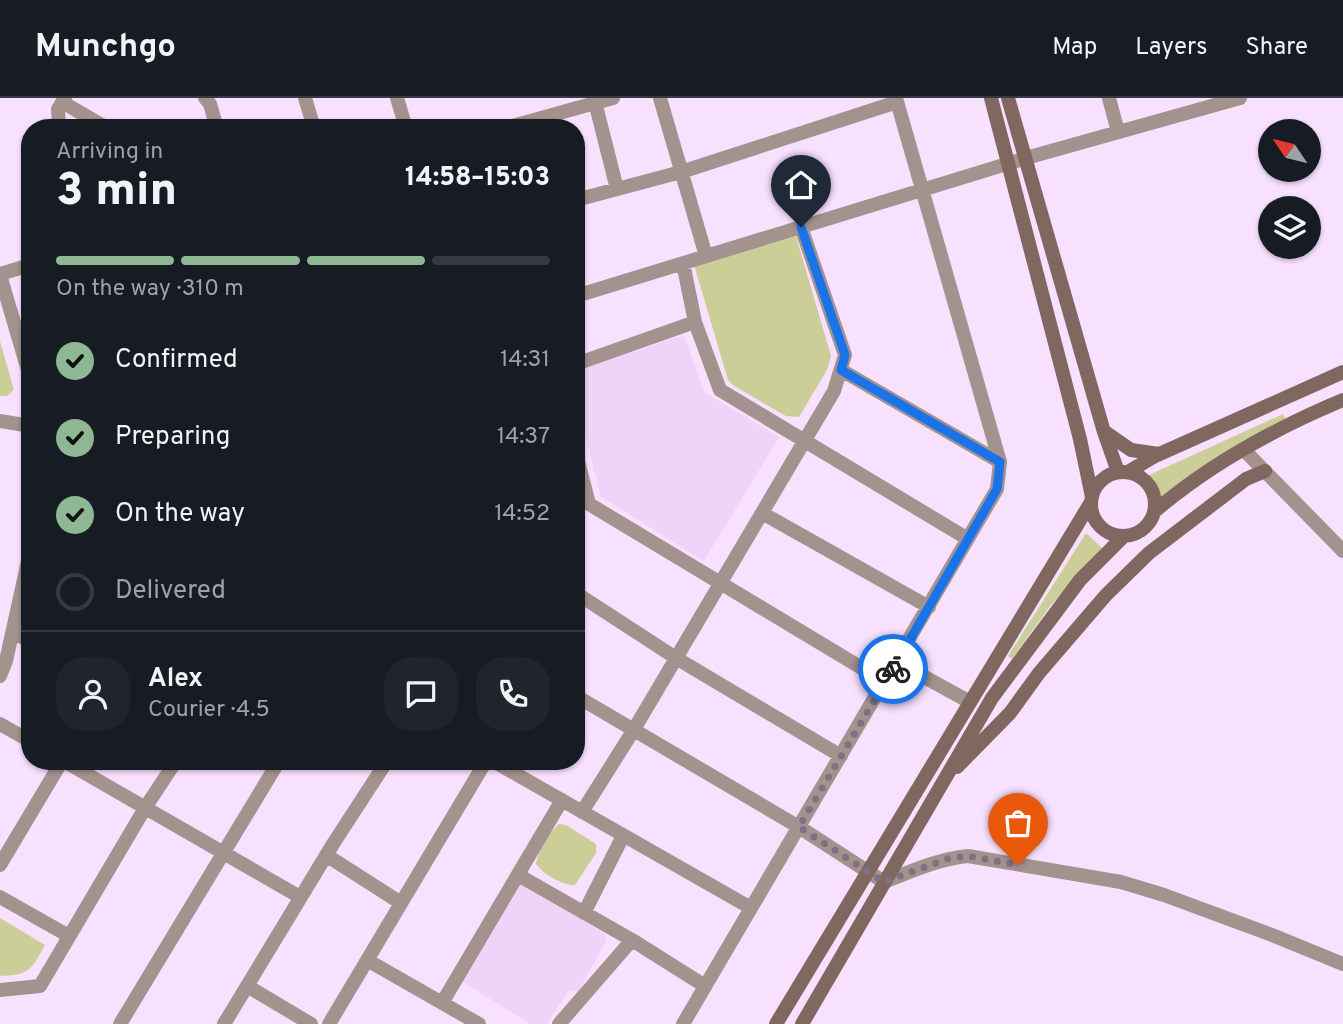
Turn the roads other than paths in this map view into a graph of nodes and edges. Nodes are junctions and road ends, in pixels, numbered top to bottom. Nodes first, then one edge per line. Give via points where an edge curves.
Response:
1 (205, 98) edge
2 (397, 98) edge
3 (613, 98) edge
4 (660, 98) edge
5 (991, 98) edge
6 (1008, 98) edge
7 (1109, 98) edge
8 (1240, 98) edge
9 (310, 99) edge
10 (64, 100) edge
11 (595, 100) edge
12 (897, 100) edge
13 (1196, 104) edge
14 (59, 119) edge
15 (93, 119) edge
16 (214, 119) edge
17 (313, 119) edge
18 (403, 119) edge
19 (534, 119) edge
20 (1118, 132) junction
21 (1026, 158) junction
22 (1009, 163) junction
23 (681, 172) junction
24 (617, 189) junction
25 (922, 190) junction
26 (585, 198) edge
27 (801, 227) junction
28 (705, 256) junction
29 (683, 263) junction
30 (21, 268) edge
31 (0, 274) edge
32 (585, 293) edge
33 (695, 323) junction
34 (21, 339) edge
35 (585, 361) edge
36 (841, 370) junction
37 (1343, 372) edge
38 (1343, 400) edge
39 (0, 421) edge
40 (21, 424) edge
41 (1104, 432) junction
42 (804, 442) junction
43 (1244, 450) junction
44 (1161, 454) junction
45 (1000, 462) junction
46 (1265, 471) junction
47 (1123, 472) junction
48 (1092, 499) junction
49 (585, 509) edge
50 (1154, 511) junction
51 (762, 513) junction
52 (1124, 536) junction
53 (968, 539) junction
54 (1343, 551) edge
55 (721, 582) junction
56 (21, 592) edge
57 (585, 599) edge
58 (929, 607) junction
59 (12, 631) junction
60 (21, 636) edge
61 (676, 658) junction
62 (897, 662) junction
63 (0, 676) edge
64 (886, 682) junction
65 (585, 702) edge
66 (970, 702) junction
67 (0, 724) edge
68 (633, 731) junction
69 (21, 736) edge
70 (841, 755) junction
71 (57, 770) edge
72 (79, 770) edge
73 (170, 770) edge
74 (274, 770) edge
75 (381, 770) edge
76 (481, 770) edge
77 (509, 770) edge
78 (942, 784) junction
79 (562, 800) junction
80 (145, 808) junction
81 (582, 812) junction
82 (799, 827) junction
83 (623, 836) junction
84 (223, 853) junction
85 (326, 855) junction
86 (0, 864) edge
87 (868, 871) junction
88 (518, 875) junction
89 (884, 882) junction
90 (0, 897) edge
91 (300, 897) junction
92 (401, 903) junction
93 (751, 908) junction
94 (584, 913) junction
95 (69, 936) junction
96 (632, 940) junction
97 (367, 960) junction
98 (1343, 964) edge
99 (247, 986) junction
100 (705, 986) junction
101 (0, 990) edge
102 (442, 1003) junction
103 (689, 1022) edge
104 (120, 1024) edge
105 (224, 1024) edge
106 (311, 1024) edge
107 (329, 1024) edge
108 (479, 1024) edge
109 (559, 1024) edge
110 (776, 1024) edge
111 (802, 1024) edge

1 - 16 street
2 - 18 street
3 - 11 street
4 - 23 street
5 - 22 street
6 - 21 street
7 - 20 street
8 - 13 street
9 - 17 street
10 - 14 street
10 - 15 street
11 - 19 street
11 - 24 street
12 - 23 street
12 - 25 street
13 - 20 street
20 - 21 street
21 - 22 street
21 - 41 street
22 - 25 street
22 - 48 street
23 - 24 street
23 - 28 street
24 - 26 street
25 - 27 street
25 - 45 street
27 - 28 street
27 - 36 street via 845,355
28 - 29 street
29 - 32 street
29 - 33 street
30 - 31 street
31 - 34 street
33 - 35 street
33 - 42 street via 720,390
36 - 42 street
36 - 45 street
37 - 44 street
38 - 43 street via 1289,422
39 - 40 street
41 - 44 street via 1131,450
41 - 47 street
42 - 51 street
42 - 53 street
43 - 46 street
43 - 50 street
44 - 47 street
45 - 53 street via 997,489
46 - 54 street
46 - 78 street via 1245,480 1149,553 1077,627 1010,713
47 - 48 street via 1101,480
47 - 50 street via 1137,474 1151,487
48 - 52 street via 1098,524
48 - 66 street
49 - 55 street
50 - 52 street via 1142,530
51 - 55 street
51 - 58 street
52 - 78 street via 1080,580 1022,655
53 - 58 street
55 - 61 street
55 - 64 street
56 - 59 street
57 - 61 street
58 - 62 street
59 - 60 street
59 - 63 street
61 - 68 street
61 - 70 street
62 - 64 street
62 - 66 street
64 - 70 street
65 - 68 street
66 - 87 street
67 - 69 street
68 - 81 street
68 - 82 street
70 - 82 street
71 - 86 street
72 - 80 street
73 - 80 street
74 - 84 street
75 - 85 street
76 - 92 street
77 - 79 street
78 - 89 street
79 - 81 street
79 - 88 street
80 - 84 street
80 - 95 street
81 - 83 street
82 - 87 street
82 - 93 street
83 - 93 street
83 - 94 street
84 - 91 street
84 - 104 street
85 - 91 street
85 - 92 street
87 - 89 street
87 - 110 street
88 - 94 street
88 - 102 street
89 - 98 street via 929,864 968,856 1095,877 1164,895
89 - 111 street
90 - 95 street
91 - 99 street
92 - 97 street
93 - 100 street
94 - 96 street
95 - 101 street via 40,986
96 - 100 street
96 - 109 street
97 - 102 street
97 - 107 street
99 - 105 street
99 - 106 street
100 - 103 street
102 - 108 street

